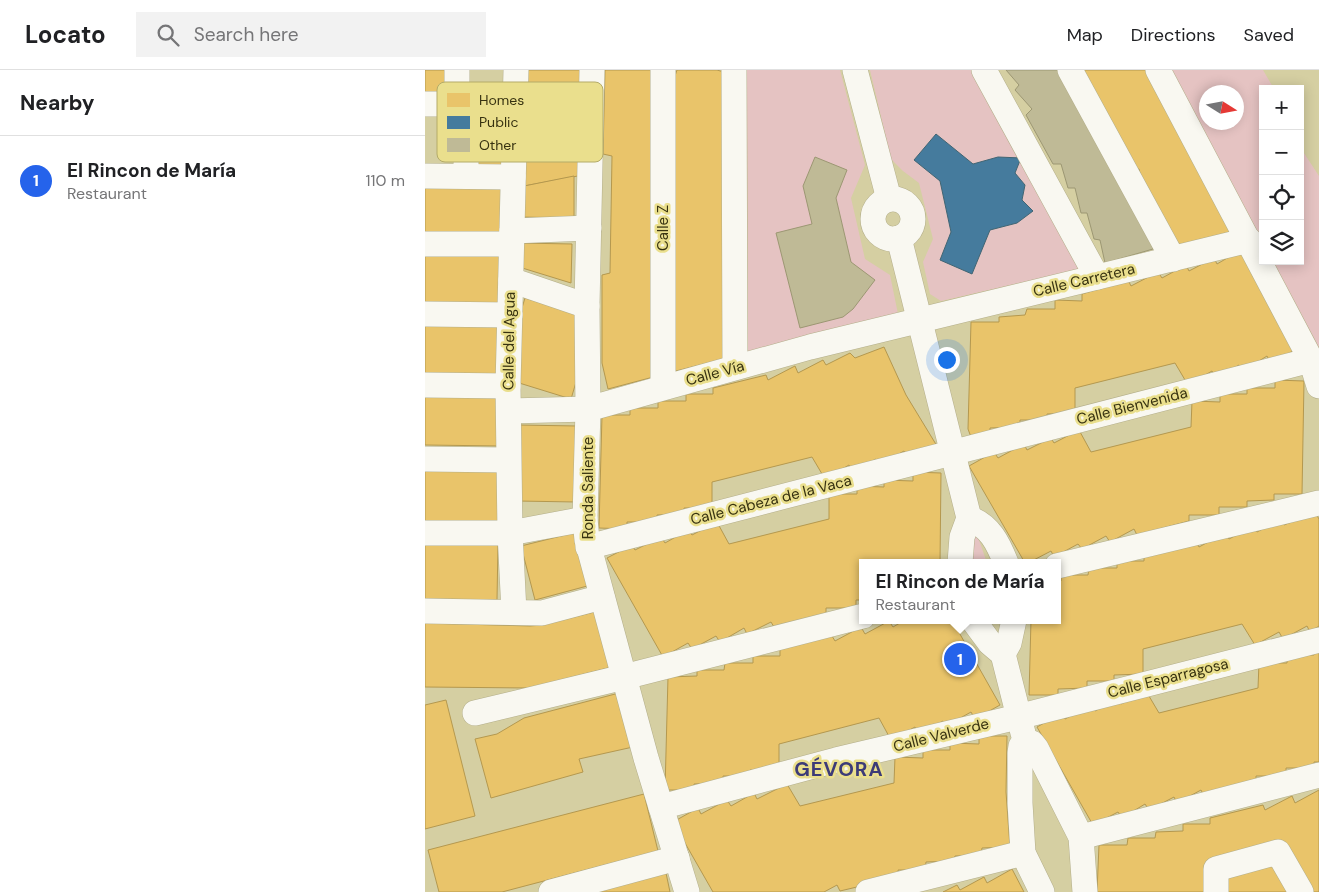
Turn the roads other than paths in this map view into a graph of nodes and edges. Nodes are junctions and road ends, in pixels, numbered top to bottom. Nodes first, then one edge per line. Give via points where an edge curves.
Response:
1 (663, 70) edge
2 (734, 70) edge
3 (855, 70) edge
4 (984, 70) edge
5 (1070, 70) edge
6 (1158, 70) edge
7 (465, 162) edge
8 (513, 162) edge
9 (590, 162) edge
10 (425, 176) edge
11 (466, 176) junction
12 (513, 176) junction
13 (589, 228) junction
14 (511, 238) junction
15 (1249, 240) junction
16 (425, 244) edge
17 (1173, 259) junction
18 (1097, 276) junction
19 (511, 280) junction
20 (587, 306) junction
21 (425, 314) edge
22 (510, 315) junction
23 (919, 319) junction
24 (1311, 360) junction
25 (735, 367) junction
26 (425, 385) edge
27 (508, 386) junction
28 (1319, 386) edge
29 (663, 387) junction
30 (589, 409) junction
31 (509, 411) junction
32 (953, 453) junction
33 (425, 459) edge
34 (508, 460) junction
35 (1319, 503) edge
36 (969, 518) junction
37 (585, 519) junction
38 (425, 533) edge
39 (510, 533) junction
40 (588, 547) junction
41 (960, 559) edge
42 (1004, 559) edge
43 (1061, 565) edge
44 (602, 597) junction
45 (425, 611) edge
46 (514, 612) junction
47 (859, 617) edge
48 (976, 624) edge
49 (1013, 624) edge
50 (1319, 640) edge
51 (1003, 654) junction
52 (624, 677) junction
53 (475, 713) dead end
54 (1017, 717) junction
55 (1025, 741) junction
56 (1319, 775) edge
57 (661, 807) junction
58 (1081, 837) junction
59 (1023, 852) junction
60 (677, 858) junction
61 (551, 892) edge
62 (687, 892) edge
63 (869, 892) edge
64 (1042, 892) edge
65 (1085, 892) edge
66 (1216, 892) edge
67 (1301, 892) edge

1 - 29 street, Calle Z
2 - 25 street
3 - 23 street via 889,199 879,205 873,221 882,236 899,238
4 - 18 street
5 - 17 street
6 - 15 street
7 - 11 street
8 - 12 street, Calle del Agua
9 - 13 street, Ronda Saliente
10 - 11 street
11 - 12 street
12 - 14 street, Calle del Agua
13 - 14 street
13 - 20 street, Ronda Saliente
14 - 16 street
14 - 19 street, Calle del Agua
15 - 17 street, Calle Carretera
15 - 24 street
17 - 18 street, Calle Carretera
18 - 23 street, Calle Carretera
19 - 20 street
19 - 22 street, Calle del Agua
20 - 30 street, Ronda Saliente
21 - 22 street
22 - 27 street, Calle del Agua
23 - 25 street, Calle Vía
23 - 32 street
24 - 28 street
24 - 32 street, Calle Bienvenida
25 - 29 street, Calle Vía
26 - 27 street
27 - 31 street, Calle del Agua
29 - 30 street, Calle Vía
30 - 31 street, Calle Vía
30 - 37 street, Ronda Saliente
31 - 34 street, Calle del Agua
32 - 36 street
32 - 40 street, Calle Cabeza de la Vaca
33 - 34 street
34 - 39 street, Calle del Agua
35 - 43 street
36 - 41 street via 962,537
36 - 42 street via 991,533
37 - 39 street
37 - 40 street, Ronda Saliente
38 - 39 street
39 - 46 street, Calle del Agua
40 - 44 street, Ronda Saliente
44 - 46 street via 542,613
44 - 52 street, Ronda Saliente
45 - 46 street
47 - 52 street
48 - 51 street
49 - 51 street
50 - 54 street, Calle Esparragosa
51 - 54 street
52 - 53 street
52 - 57 street, Ronda Saliente
54 - 55 street
54 - 57 street, Calle Valverde via 836,760
55 - 58 street via 1036,748
55 - 59 street via 1020,753
56 - 58 street
57 - 60 street, Ronda Saliente
58 - 65 street
59 - 63 street
59 - 64 street
60 - 61 street
60 - 62 street, Ronda Saliente
66 - 67 street via 1216,869 1278,852

